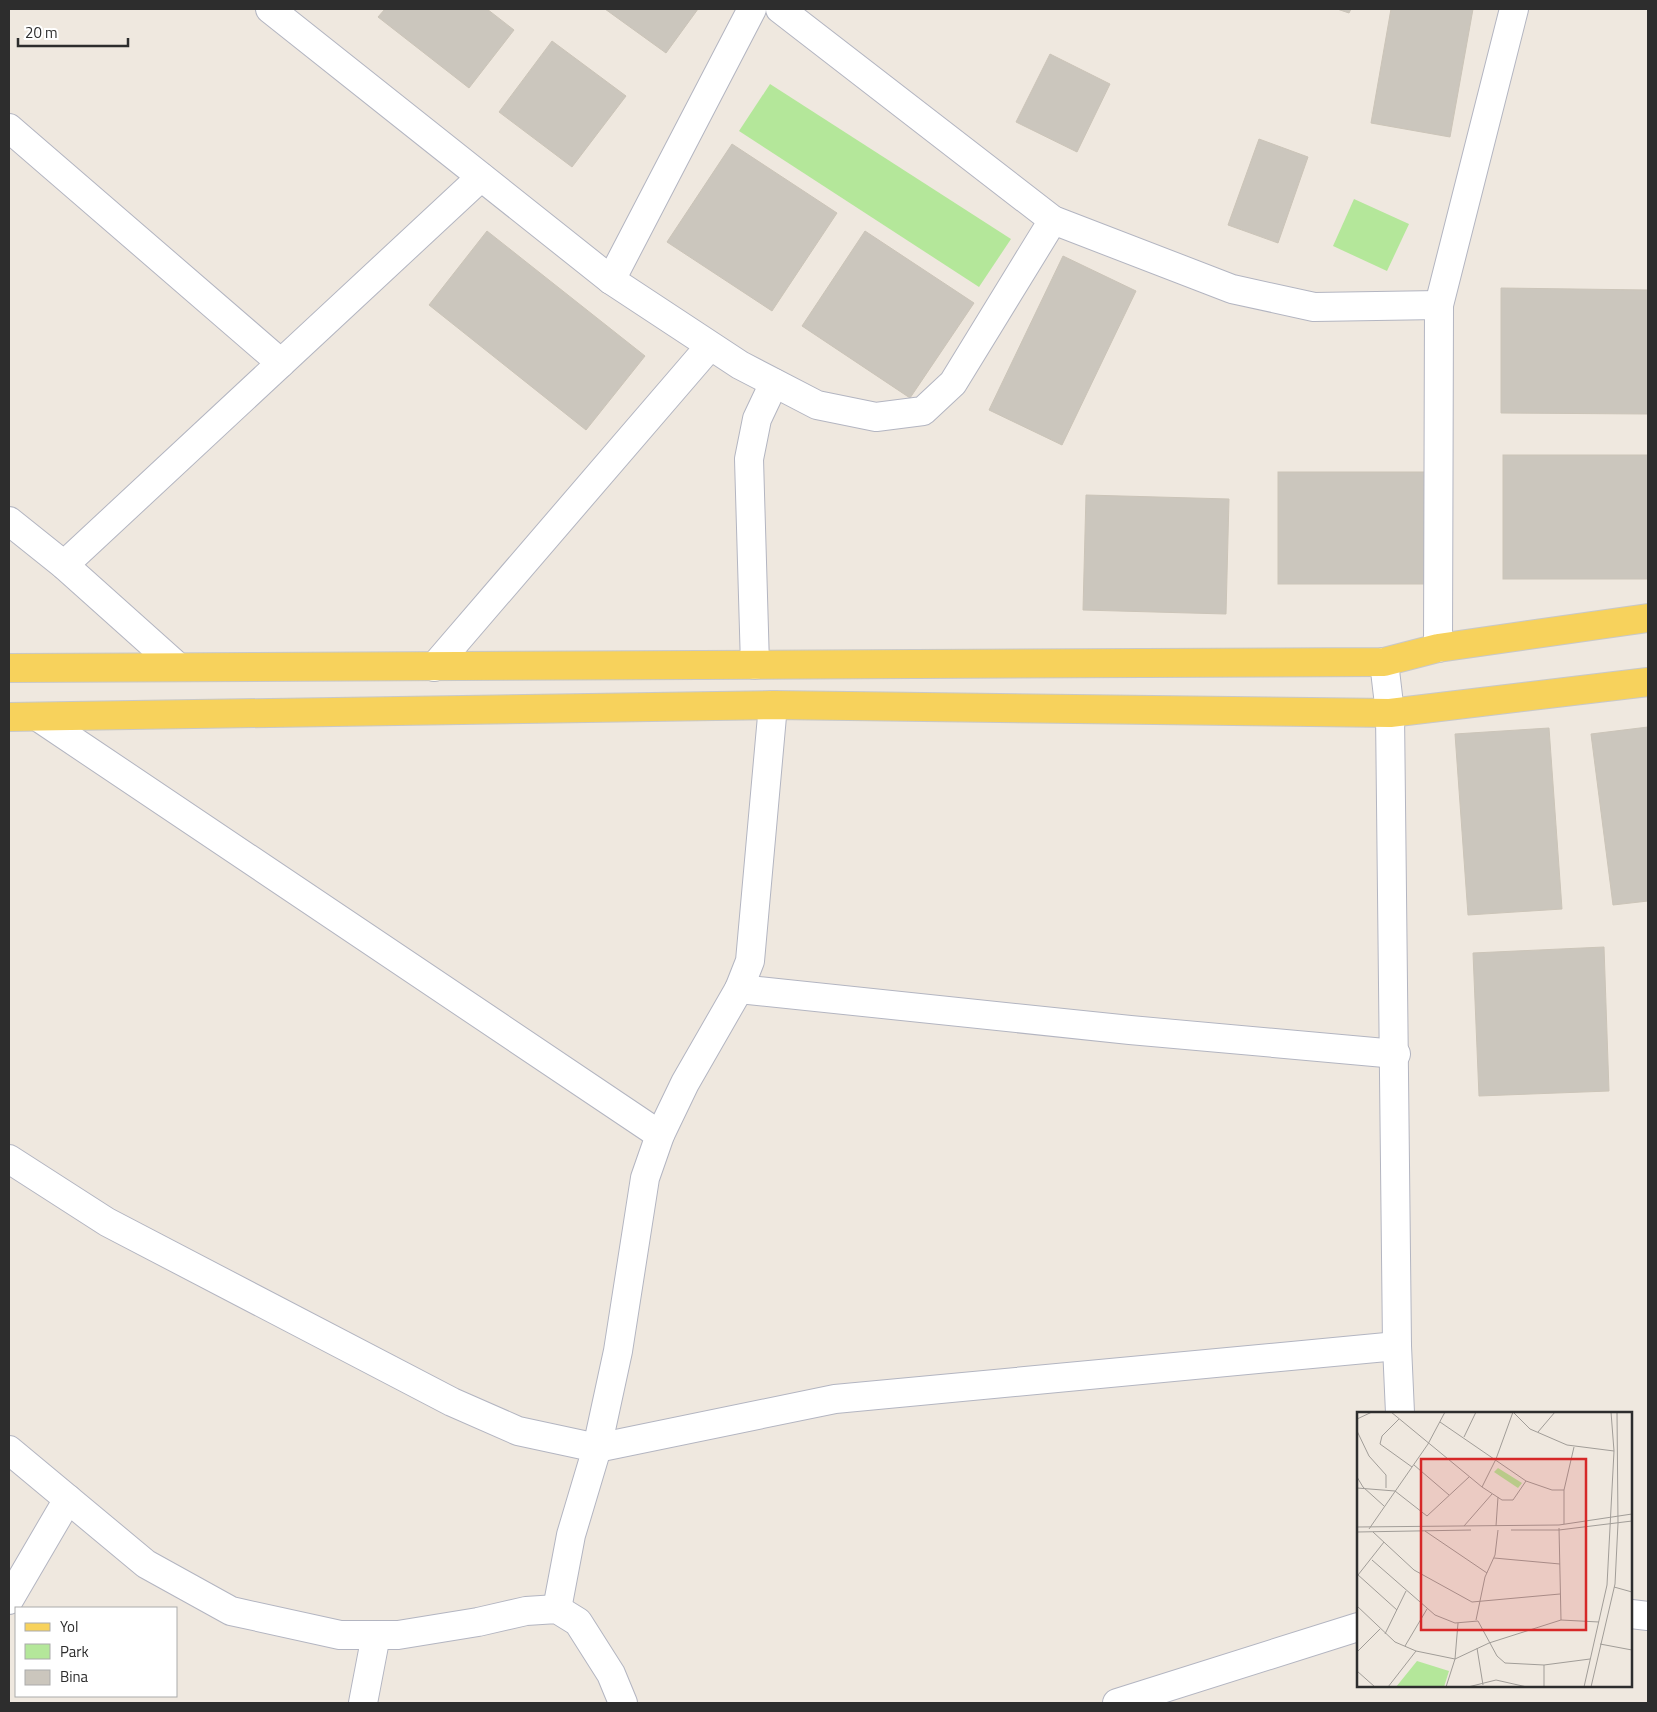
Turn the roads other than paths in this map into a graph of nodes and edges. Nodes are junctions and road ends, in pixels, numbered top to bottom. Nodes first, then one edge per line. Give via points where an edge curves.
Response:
1 (270, 9) edge
2 (752, 9) edge
3 (780, 9) edge
4 (1514, 9) edge
5 (9, 128) edge
6 (481, 177) junction
7 (1053, 220) junction
8 (611, 280) junction
9 (1439, 306) junction
10 (710, 346) junction
11 (282, 363) junction
12 (774, 383) junction
13 (9, 521) edge
14 (64, 565) junction
15 (1648, 618) edge
16 (1438, 648) junction
17 (1384, 662) junction
18 (755, 665) junction
19 (178, 667) junction
20 (434, 667) junction
21 (9, 668) edge
22 (1648, 682) edge
23 (773, 705) junction
24 (1390, 713) junction
25 (9, 717) edge
26 (38, 717) junction
27 (739, 989) junction
28 (1396, 1054) junction
29 (660, 1135) junction
30 (9, 1159) edge
31 (1397, 1346) junction
32 (1400, 1412) edge
33 (597, 1448) junction
34 (9, 1450) edge
35 (68, 1499) junction
36 (9, 1600) edge
37 (557, 1609) junction
38 (1632, 1614) edge
39 (1648, 1616) edge
40 (1357, 1628) edge
41 (376, 1636) junction
42 (363, 1703) edge
43 (623, 1703) edge
44 (1117, 1703) edge

1 - 6 street
2 - 8 street
3 - 7 street
4 - 9 street
5 - 11 street
6 - 8 street
6 - 11 street
7 - 9 street via 1232,289 1314,307
7 - 12 street via 953,383 922,411 876,417 817,405
8 - 10 street
9 - 16 street
10 - 12 street
10 - 20 street
11 - 14 street
12 - 18 street via 758,419 749,460
13 - 14 street
14 - 19 street
15 - 16 main road
16 - 17 main road
17 - 18 main road
17 - 24 street
18 - 20 main road
19 - 20 main road
19 - 21 main road
22 - 24 main road
23 - 24 main road
23 - 26 main road
23 - 27 street via 750,961
24 - 28 street
25 - 26 main road
26 - 29 street
27 - 28 street
27 - 29 street via 685,1083
28 - 31 street
29 - 33 street via 645,1178 618,1351
30 - 33 street via 107,1222 452,1402 518,1431
31 - 32 street
31 - 33 street via 835,1399
33 - 37 street via 571,1535
34 - 35 street
35 - 36 street
35 - 41 street via 146,1564 231,1611 340,1636
37 - 41 street via 526,1611 398,1636
37 - 43 street via 578,1622 611,1674
38 - 39 street
40 - 44 street
41 - 42 street

